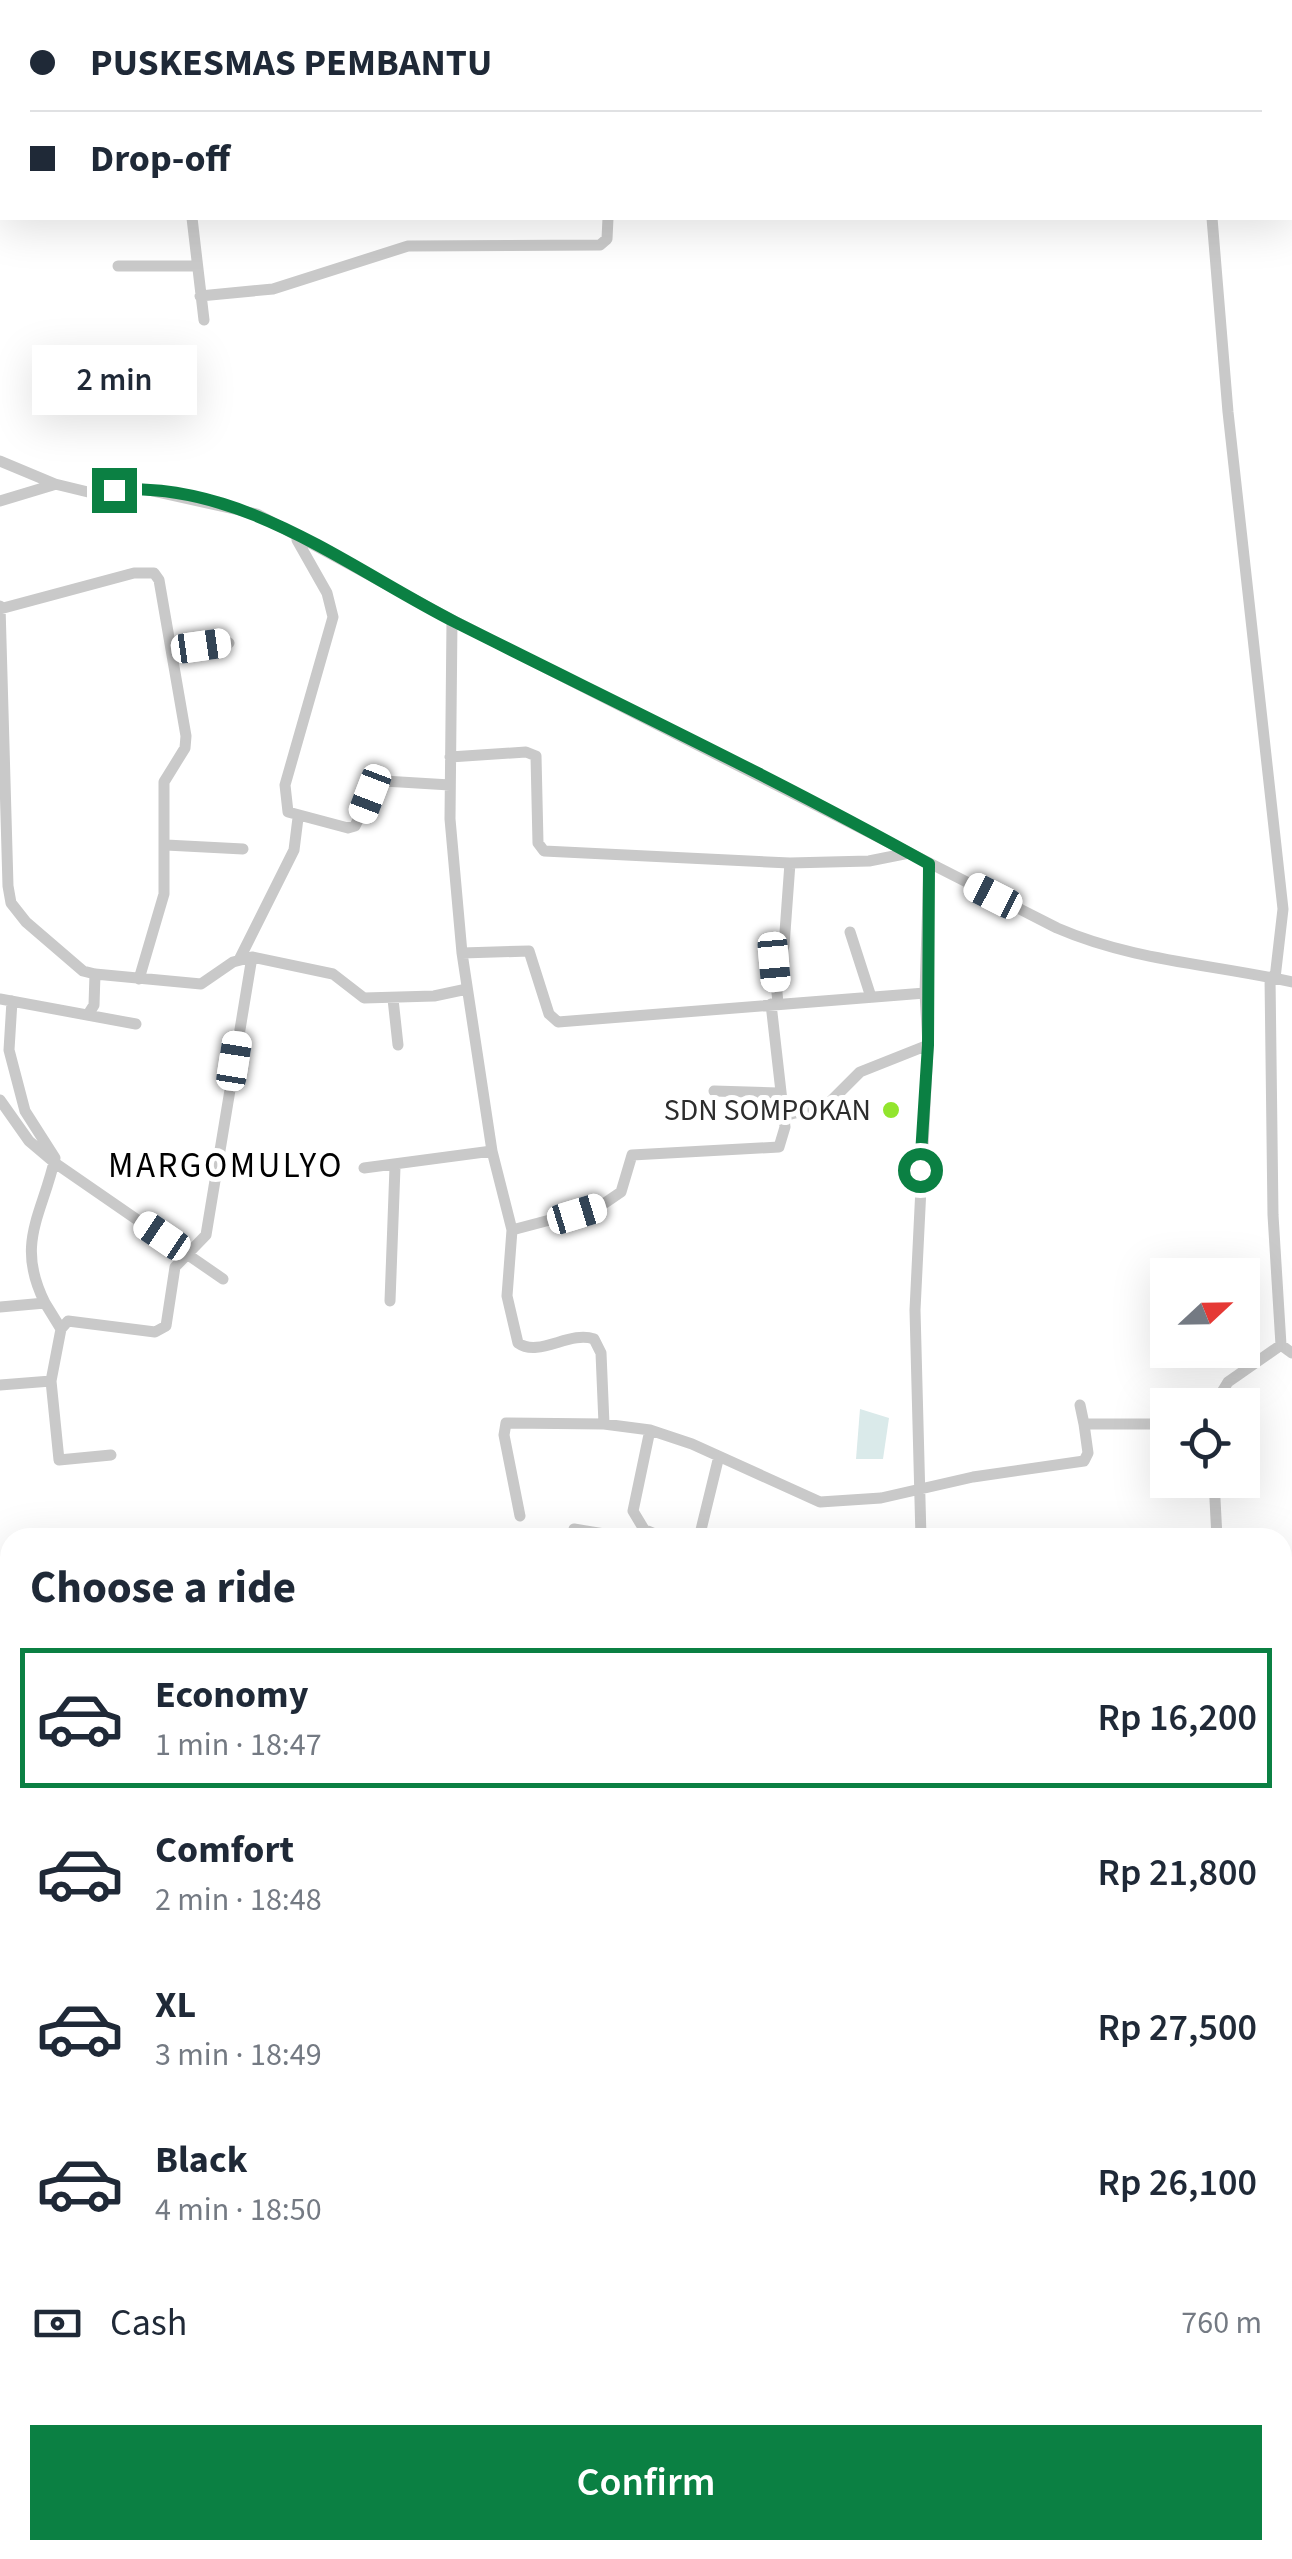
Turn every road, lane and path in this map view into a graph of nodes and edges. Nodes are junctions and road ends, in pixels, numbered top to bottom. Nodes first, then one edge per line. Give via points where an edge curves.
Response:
1 (192, 220) edge
2 (608, 220) edge
3 (1212, 220) edge
4 (118, 266) dead end
5 (195, 266) junction
6 (200, 296) junction
7 (204, 320) dead end
8 (0, 461) edge
9 (54, 484) junction
10 (0, 501) edge
11 (295, 536) junction
12 (0, 608) edge
13 (452, 620) junction
14 (228, 642) dead end
15 (174, 650) junction
16 (450, 758) junction
17 (3, 775) edge
18 (450, 785) junction
19 (298, 818) junction
20 (166, 845) junction
21 (243, 849) dead end
22 (909, 853) junction
23 (790, 863) junction
24 (929, 864) junction
25 (6, 902) edge
26 (850, 932) dead end
27 (462, 952) junction
28 (246, 957) junction
29 (95, 974) junction
30 (1273, 977) junction
31 (139, 978) junction
32 (1292, 982) edge
33 (467, 989) junction
34 (925, 993) junction
35 (871, 997) junction
36 (394, 999) junction
37 (6, 1000) edge
38 (774, 1003) junction
39 (89, 1013) junction
40 (136, 1024) dead end
41 (398, 1045) dead end
42 (928, 1045) junction
43 (714, 1091) dead end
44 (778, 1093) junction
45 (0, 1100) edge
46 (784, 1116) junction
47 (492, 1152) junction
48 (55, 1162) junction
49 (395, 1166) junction
50 (364, 1168) dead end
51 (512, 1230) junction
52 (190, 1254) junction
53 (1285, 1265) edge
54 (223, 1279) dead end
55 (390, 1301) dead end
56 (45, 1303) junction
57 (0, 1308) edge
58 (62, 1329) junction
59 (1286, 1349) edge
60 (51, 1381) junction
61 (0, 1385) edge
62 (1224, 1388) edge
63 (1080, 1405) dead end
64 (604, 1424) junction
65 (1084, 1424) junction
66 (1150, 1424) edge
67 (650, 1430) junction
68 (111, 1455) dead end
69 (719, 1456) junction
70 (920, 1490) junction
71 (1215, 1498) edge
72 (520, 1516) dead end
73 (640, 1528) edge
74 (701, 1528) edge
75 (921, 1528) edge
76 (1216, 1528) edge

1 - 5 street
2 - 6 street via 607,239 600,244 390,248 273,289
3 - 30 street via 1284,909
4 - 5 street
5 - 6 street
6 - 7 street
8 - 9 street
9 - 10 street
9 - 11 street via 200,498 257,514
11 - 13 street
11 - 19 street via 328,593 333,617 284,794 288,812
12 - 15 street via 154,573
12 - 17 street
13 - 16 street
13 - 22 street
14 - 15 street
15 - 20 street via 186,736 164,782
16 - 18 street
16 - 23 street via 536,756 538,843 544,852
17 - 25 street
18 - 19 street via 377,784 348,828
18 - 27 street
19 - 28 street via 294,850
20 - 21 street
20 - 31 street via 164,894
22 - 23 street
22 - 24 street
23 - 38 street
24 - 30 street via 1094,944
24 - 34 street
25 - 29 street via 83,971
26 - 35 street
27 - 33 street
27 - 38 street via 529,951 549,1014 558,1022
28 - 31 street via 201,984
28 - 36 street via 333,974 364,998
28 - 52 street via 206,1235
29 - 31 street
29 - 39 street
30 - 32 street
30 - 53 street via 1273,1215
33 - 36 street
33 - 47 street
34 - 35 street
34 - 42 street
35 - 38 street
36 - 41 street
37 - 39 street
37 - 48 street via 9,1050 26,1112
38 - 44 street
39 - 40 street
42 - 46 street via 860,1072 823,1106
42 - 70 street via 915,1310
43 - 44 street
44 - 46 street
45 - 48 street via 28,1141
46 - 51 street via 783,1140 775,1150 632,1155 622,1192 599,1207
47 - 49 street
47 - 51 street
48 - 52 street
48 - 56 street via 29,1248
49 - 50 street
49 - 55 street
51 - 64 street via 508,1296 518,1343 530,1348 594,1339 601,1354
52 - 54 street
52 - 58 street via 176,1267 161,1331 75,1320
53 - 59 street
56 - 57 street
56 - 58 street
58 - 60 street
59 - 62 street
60 - 61 street
60 - 68 street via 60,1460
63 - 65 street
64 - 67 street
64 - 72 street via 506,1423
65 - 66 street
65 - 70 street via 1084,1461
67 - 69 street
67 - 73 street via 633,1511
69 - 70 street via 820,1502
69 - 74 street
70 - 75 street
71 - 76 street

